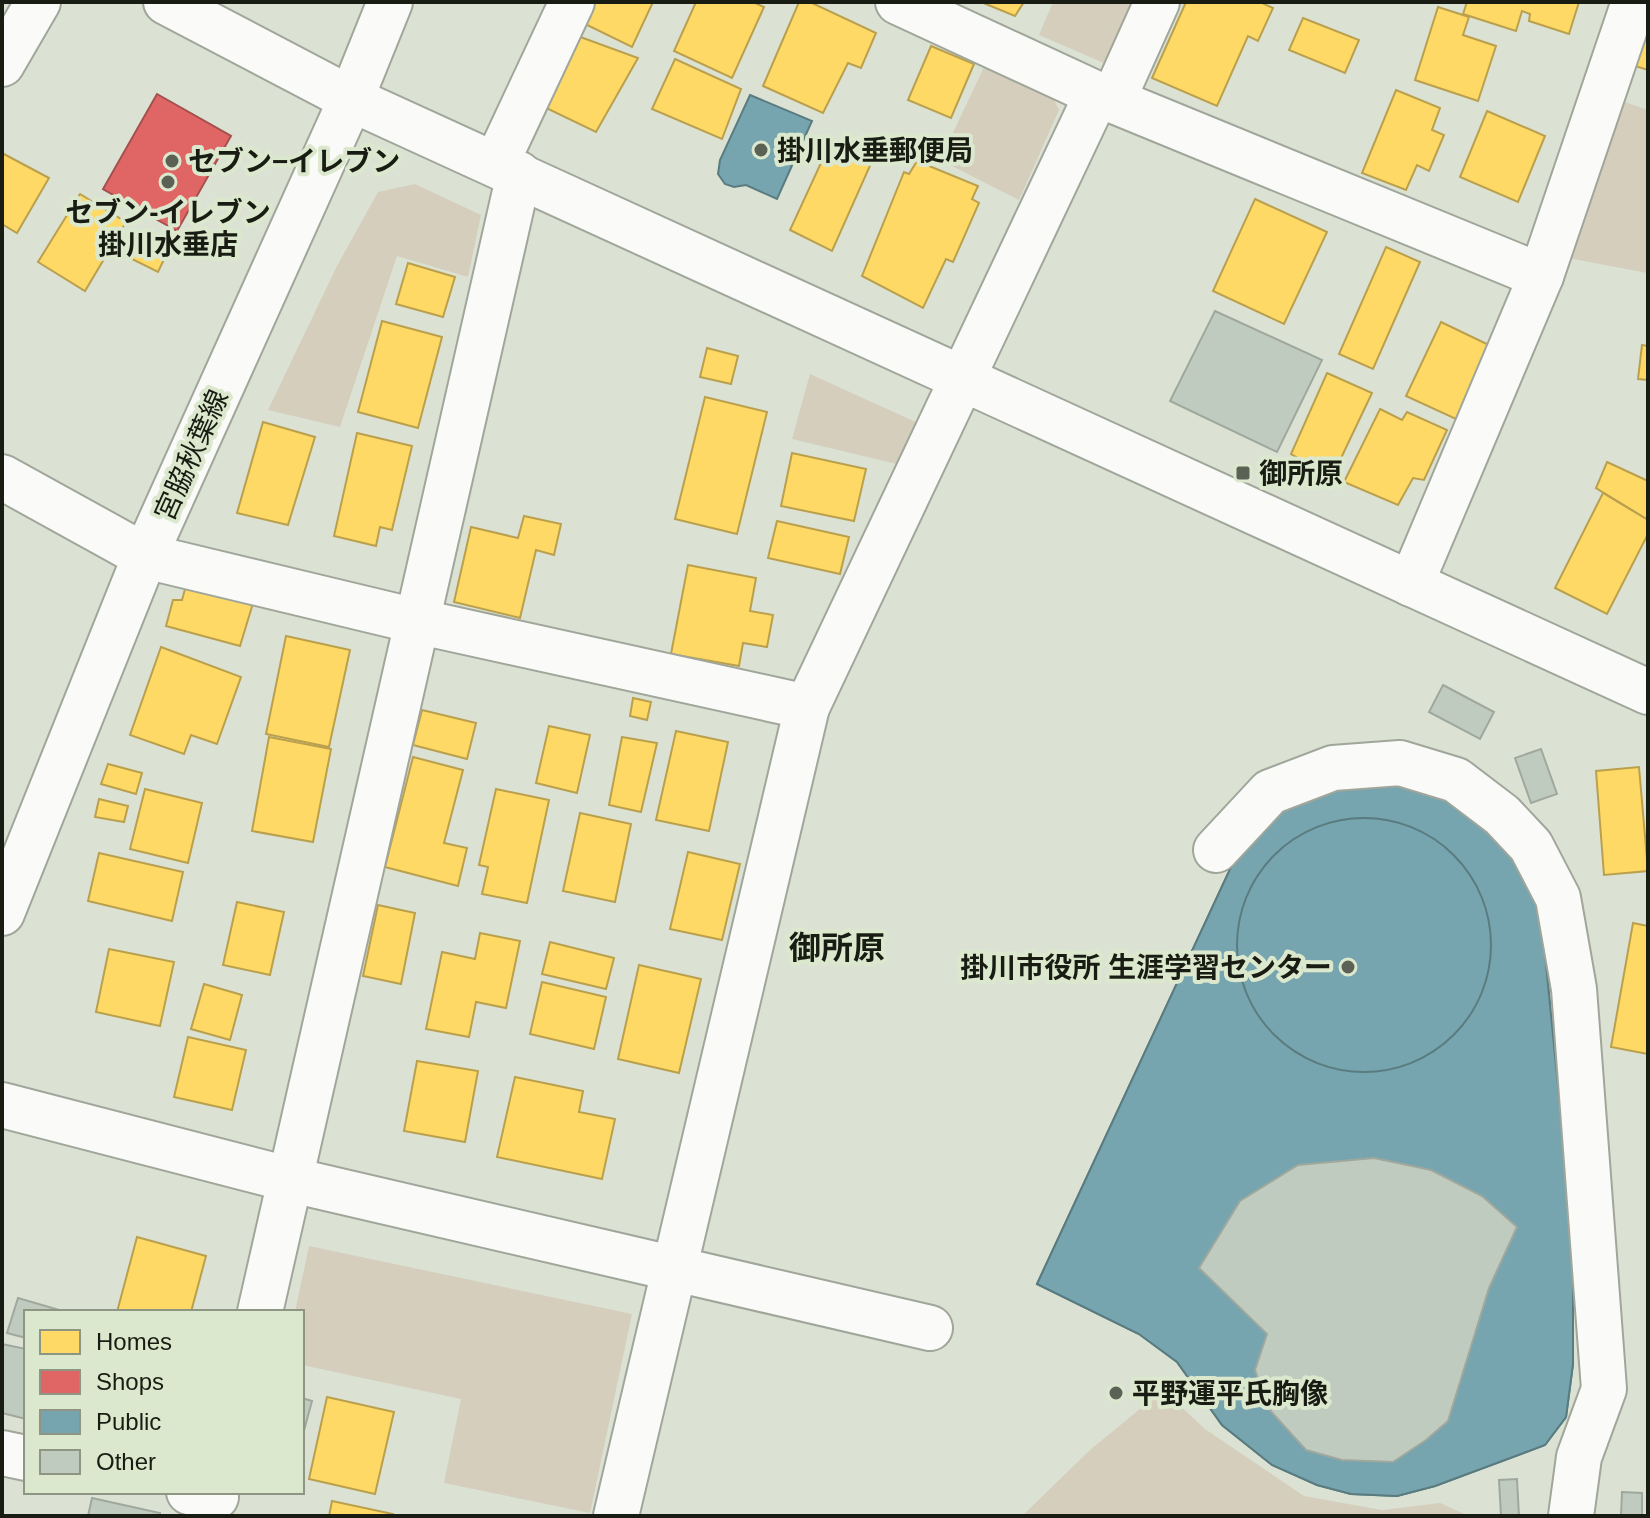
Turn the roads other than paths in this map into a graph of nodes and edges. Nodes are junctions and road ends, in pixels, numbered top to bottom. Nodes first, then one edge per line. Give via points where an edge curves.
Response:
1 (38, 2) edge
2 (166, 2) edge
3 (390, 2) edge
4 (572, 2) edge
5 (898, 2) edge
6 (1157, 2) edge
7 (1634, 2) edge
8 (2, 64) edge
9 (1105, 97) junction
10 (351, 99) junction
11 (508, 169) junction
12 (1541, 276) junction
13 (961, 379) junction
14 (2, 477) edge
15 (145, 556) junction
16 (1411, 584) junction
17 (416, 621) junction
18 (1648, 692) edge
19 (807, 707) junction
20 (1216, 850) dead end
21 (2, 913) edge
22 (2, 1105) edge
23 (292, 1180) junction
24 (675, 1269) junction
25 (260, 1310) edge
26 (930, 1328) dead end
27 (2, 1453) edge
28 (24, 1458) edge
29 (616, 1516) edge
30 (1571, 1516) edge

1 - 8 street
2 - 10 street
3 - 10 street, 宮脇秋葉線
4 - 11 street
5 - 9 street
6 - 9 street
7 - 12 street
9 - 12 street
9 - 13 street
10 - 11 street
10 - 15 street, 宮脇秋葉線
11 - 13 street
11 - 17 street
12 - 16 street
13 - 16 street
13 - 19 street
14 - 15 street
15 - 17 street
15 - 21 street, 宮脇秋葉線
16 - 18 street
17 - 19 street
17 - 23 street
19 - 24 street
20 - 30 street via 1270,792 1333,768 1400,763 1456,780 1502,815 1531,846 1558,898 1574,989 1604,1389 1579,1457
22 - 23 street
23 - 24 street
23 - 25 street
24 - 26 street
24 - 29 street
27 - 28 street

